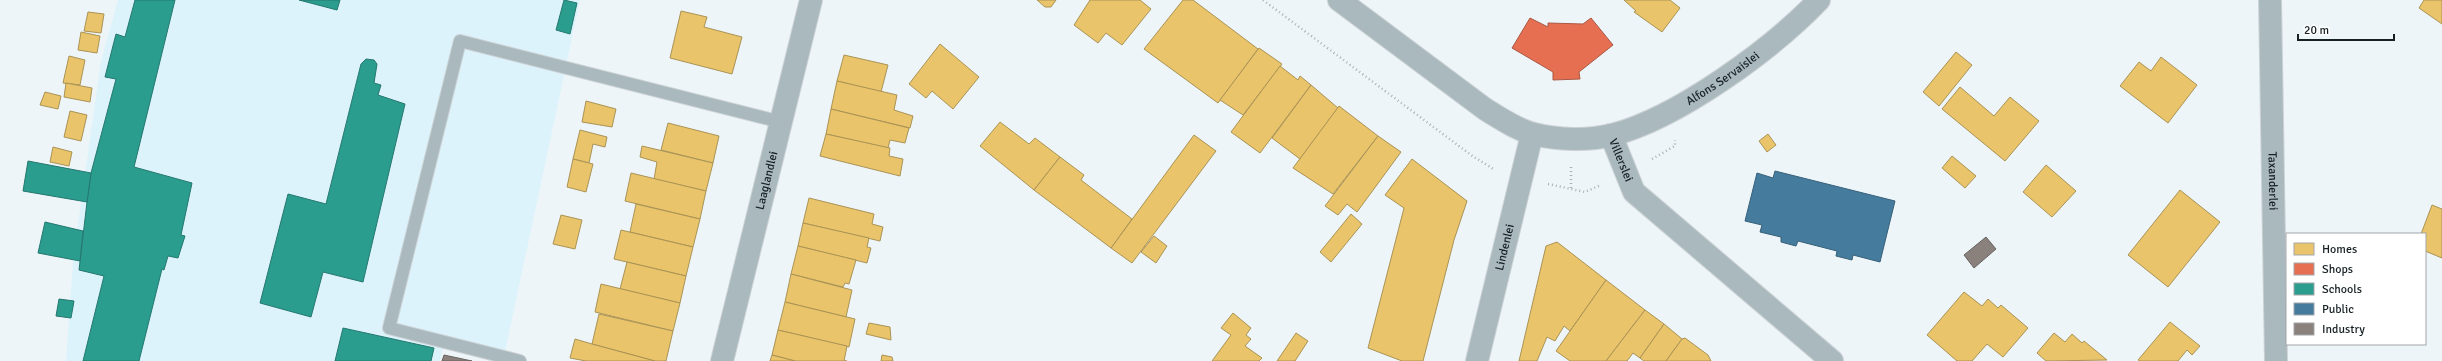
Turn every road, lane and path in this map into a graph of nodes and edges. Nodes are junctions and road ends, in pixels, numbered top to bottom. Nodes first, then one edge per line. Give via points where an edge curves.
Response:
1 (811, 0) edge
2 (1263, 0) edge
3 (1339, 0) edge
4 (1819, 0) edge
5 (2270, 0) edge
6 (781, 122) junction
7 (1532, 134) junction
8 (1611, 135) junction
9 (1626, 174) junction
10 (1521, 178) junction
11 (520, 361) edge
12 (722, 361) edge
13 (1477, 361) edge
14 (1832, 361) edge
15 (2276, 361) edge

1 - 6 street, Laaglandlei
2 - 10 path via 1471,155 1493,169
3 - 7 street, Villerslei via 1485,109
4 - 8 street, Alfons Servaislei via 1748,62 1725,77 1674,109
5 - 15 street, Taxanderlei
6 - 11 lane via 460,41 389,328
6 - 12 street, Laaglandlei
7 - 8 street, Villerslei via 1554,138
7 - 10 street, Lindenlei
8 - 9 street, Villerslei
9 - 10 path via 1585,192
9 - 14 street, Villerslei via 1634,192
10 - 13 street, Lindenlei

